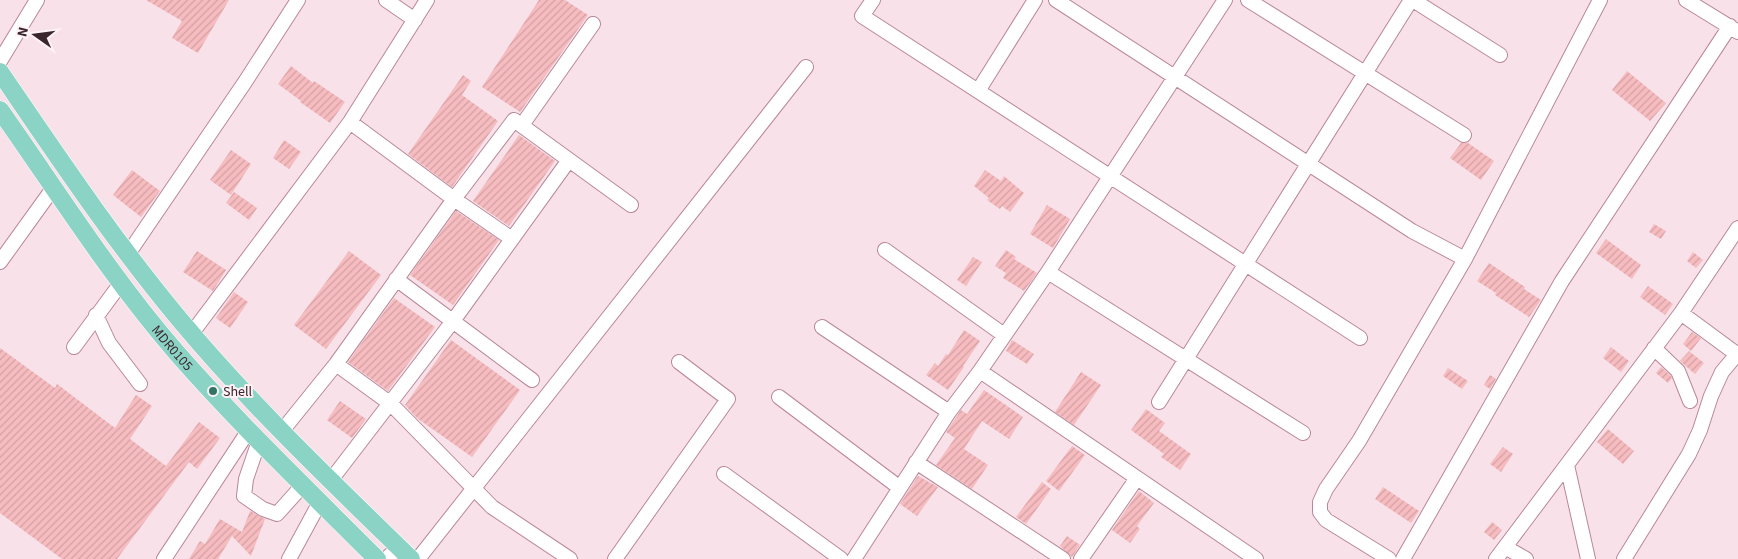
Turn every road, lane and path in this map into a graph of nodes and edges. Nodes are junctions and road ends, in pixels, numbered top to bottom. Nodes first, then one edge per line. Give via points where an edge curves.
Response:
1 (37, 0) edge
2 (298, 0) edge
3 (386, 0) edge
4 (428, 0) edge
5 (873, 0) edge
6 (1035, 0) edge
7 (1056, 0) edge
8 (1225, 0) edge
9 (1248, 0) edge
10 (1412, 0) edge
11 (1600, 0) edge
12 (1686, 0) edge
13 (415, 20) junction
14 (593, 24) dead end
15 (1734, 29) edge
16 (1500, 55) dead end
17 (0, 61) edge
18 (806, 68) dead end
19 (0, 72) edge
20 (1365, 73) junction
21 (1175, 77) junction
22 (978, 91) junction
23 (0, 110) edge
24 (350, 122) junction
25 (522, 125) junction
26 (1464, 135) dead end
27 (570, 160) junction
28 (1308, 164) junction
29 (1110, 176) junction
30 (54, 187) junction
31 (454, 199) junction
32 (631, 205) dead end
33 (1738, 228) edge
34 (512, 239) junction
35 (885, 250) dead end
36 (128, 254) junction
37 (1465, 259) junction
38 (0, 262) edge
39 (1245, 264) junction
40 (1048, 272) junction
41 (396, 279) junction
42 (121, 283) junction
43 (1681, 313) junction
44 (96, 316) junction
45 (453, 321) junction
46 (822, 326) dead end
47 (192, 333) junction
48 (1004, 335) junction
49 (1360, 338) dead end
50 (74, 347) dead end
51 (1654, 348) junction
52 (1737, 355) edge
53 (1185, 360) junction
54 (679, 362) dead end
55 (336, 364) junction
56 (980, 370) junction
57 (532, 380) dead end
58 (140, 384) dead end
59 (779, 397) dead end
60 (1159, 402) dead end
61 (1690, 402) dead end
62 (391, 404) junction
63 (949, 412) junction
64 (282, 431) junction
65 (1303, 433) dead end
66 (254, 435) junction
67 (916, 462) junction
68 (1567, 465) junction
69 (724, 474) dead end
70 (1137, 478) junction
71 (331, 480) junction
72 (303, 485) junction
73 (900, 488) junction
74 (474, 489) junction
75 (320, 502) junction
76 (1505, 547) junction
77 (398, 555) edge
78 (164, 559) edge
79 (289, 559) edge
80 (377, 559) edge
81 (418, 559) edge
82 (570, 559) edge
83 (615, 559) edge
84 (841, 559) edge
85 (854, 559) edge
86 (1063, 559) edge
87 (1081, 559) edge
88 (1256, 559) edge
89 (1389, 559) edge
90 (1404, 559) edge
91 (1496, 559) edge
92 (1526, 559) edge
93 (1588, 559) edge
94 (1624, 559) edge

1 - 17 street
2 - 36 street
3 - 13 street
4 - 13 street
5 - 22 street via 862,16
6 - 22 street
7 - 21 street
8 - 21 street
9 - 20 street
10 - 16 street
10 - 20 street
11 - 37 street
12 - 15 street
13 - 24 street
14 - 25 street
15 - 90 street via 1562,281
18 - 74 street
19 - 36 main road, MDR0105
20 - 26 street
20 - 28 street
21 - 28 street
21 - 29 street
22 - 29 street
23 - 30 main road, MDR0105
24 - 31 street
24 - 47 street
25 - 27 street
25 - 31 street via 514,120
27 - 32 street
27 - 34 street
28 - 37 street via 1412,231
28 - 39 street
29 - 39 street
29 - 40 street
30 - 38 street
30 - 42 main road, MDR0105
31 - 34 street
31 - 41 street
33 - 43 street
34 - 45 street
35 - 48 street
36 - 47 main road, MDR0105
37 - 89 street via 1320,502 1320,512 1326,520
39 - 49 street
39 - 53 street
40 - 48 street
40 - 53 street
41 - 45 street
41 - 55 street
42 - 44 street
42 - 66 main road, MDR0105 via 176,352
43 - 51 street
43 - 52 street
44 - 50 street
44 - 58 street via 110,344
45 - 57 street
45 - 62 street
46 - 63 street
47 - 64 main road, MDR0105
48 - 56 street
51 - 61 street via 1678,370
51 - 68 street
52 - 94 street via 1722,372 1688,454
53 - 60 street
53 - 65 street
54 - 83 street via 728,399
55 - 62 street
55 - 64 street
56 - 63 street
56 - 70 street
59 - 73 street
62 - 71 street
62 - 74 street
63 - 67 street
64 - 71 main road, MDR0105
66 - 72 main road, MDR0105
66 - 72 street via 244,496 277,514
66 - 78 street
67 - 73 street
67 - 86 street
68 - 76 street
68 - 93 street
69 - 84 street
70 - 87 street
70 - 88 street
71 - 77 main road, MDR0105
72 - 75 main road, MDR0105
73 - 85 street
74 - 81 street
74 - 82 street via 492,507
75 - 79 street
75 - 80 main road, MDR0105
76 - 91 street
76 - 92 street

